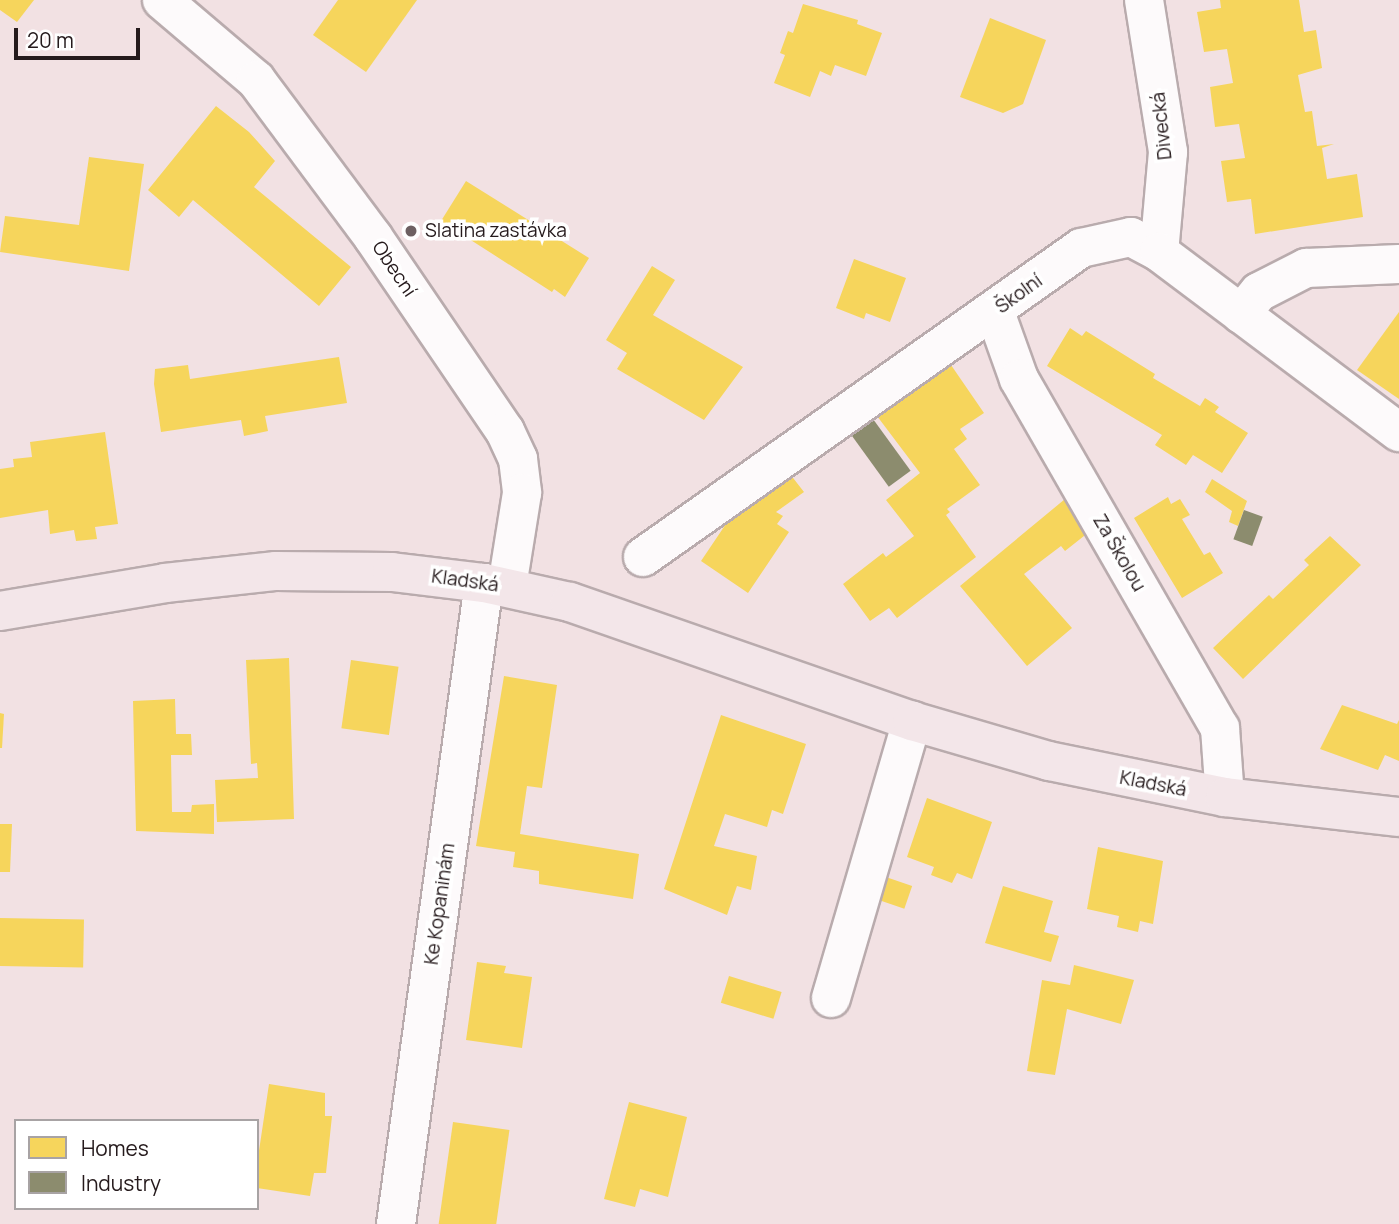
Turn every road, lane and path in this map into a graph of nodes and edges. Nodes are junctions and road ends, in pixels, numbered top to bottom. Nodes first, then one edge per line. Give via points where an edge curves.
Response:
1 (162, 0) edge
2 (1144, 0) edge
3 (1159, 252) junction
4 (1399, 264) edge
5 (995, 312) junction
6 (1241, 314) junction
7 (1399, 432) edge
8 (643, 557) dead end
9 (496, 585) junction
10 (0, 611) edge
11 (912, 721) junction
12 (1225, 797) junction
13 (1399, 817) edge
14 (831, 998) dead end
15 (396, 1224) edge

1 - 9 street, Obecní via 256,80 373,237 505,431 517,459 522,493
2 - 3 street, Divecká via 1168,152
3 - 5 street, Školní via 1131,237 1081,248
3 - 6 street, Školní
4 - 6 street via 1306,268 1259,292
5 - 8 street, Školní
5 - 12 street, Za Školou via 1019,379 1220,728
6 - 7 street, Školní
9 - 10 main road, Kladská via 392,572 276,571 165,583
9 - 11 main road, Kladská via 606,614
9 - 15 street, Ke Kopaninám
11 - 12 main road, Kladská via 1105,774
11 - 14 street
12 - 13 main road, Kladská

